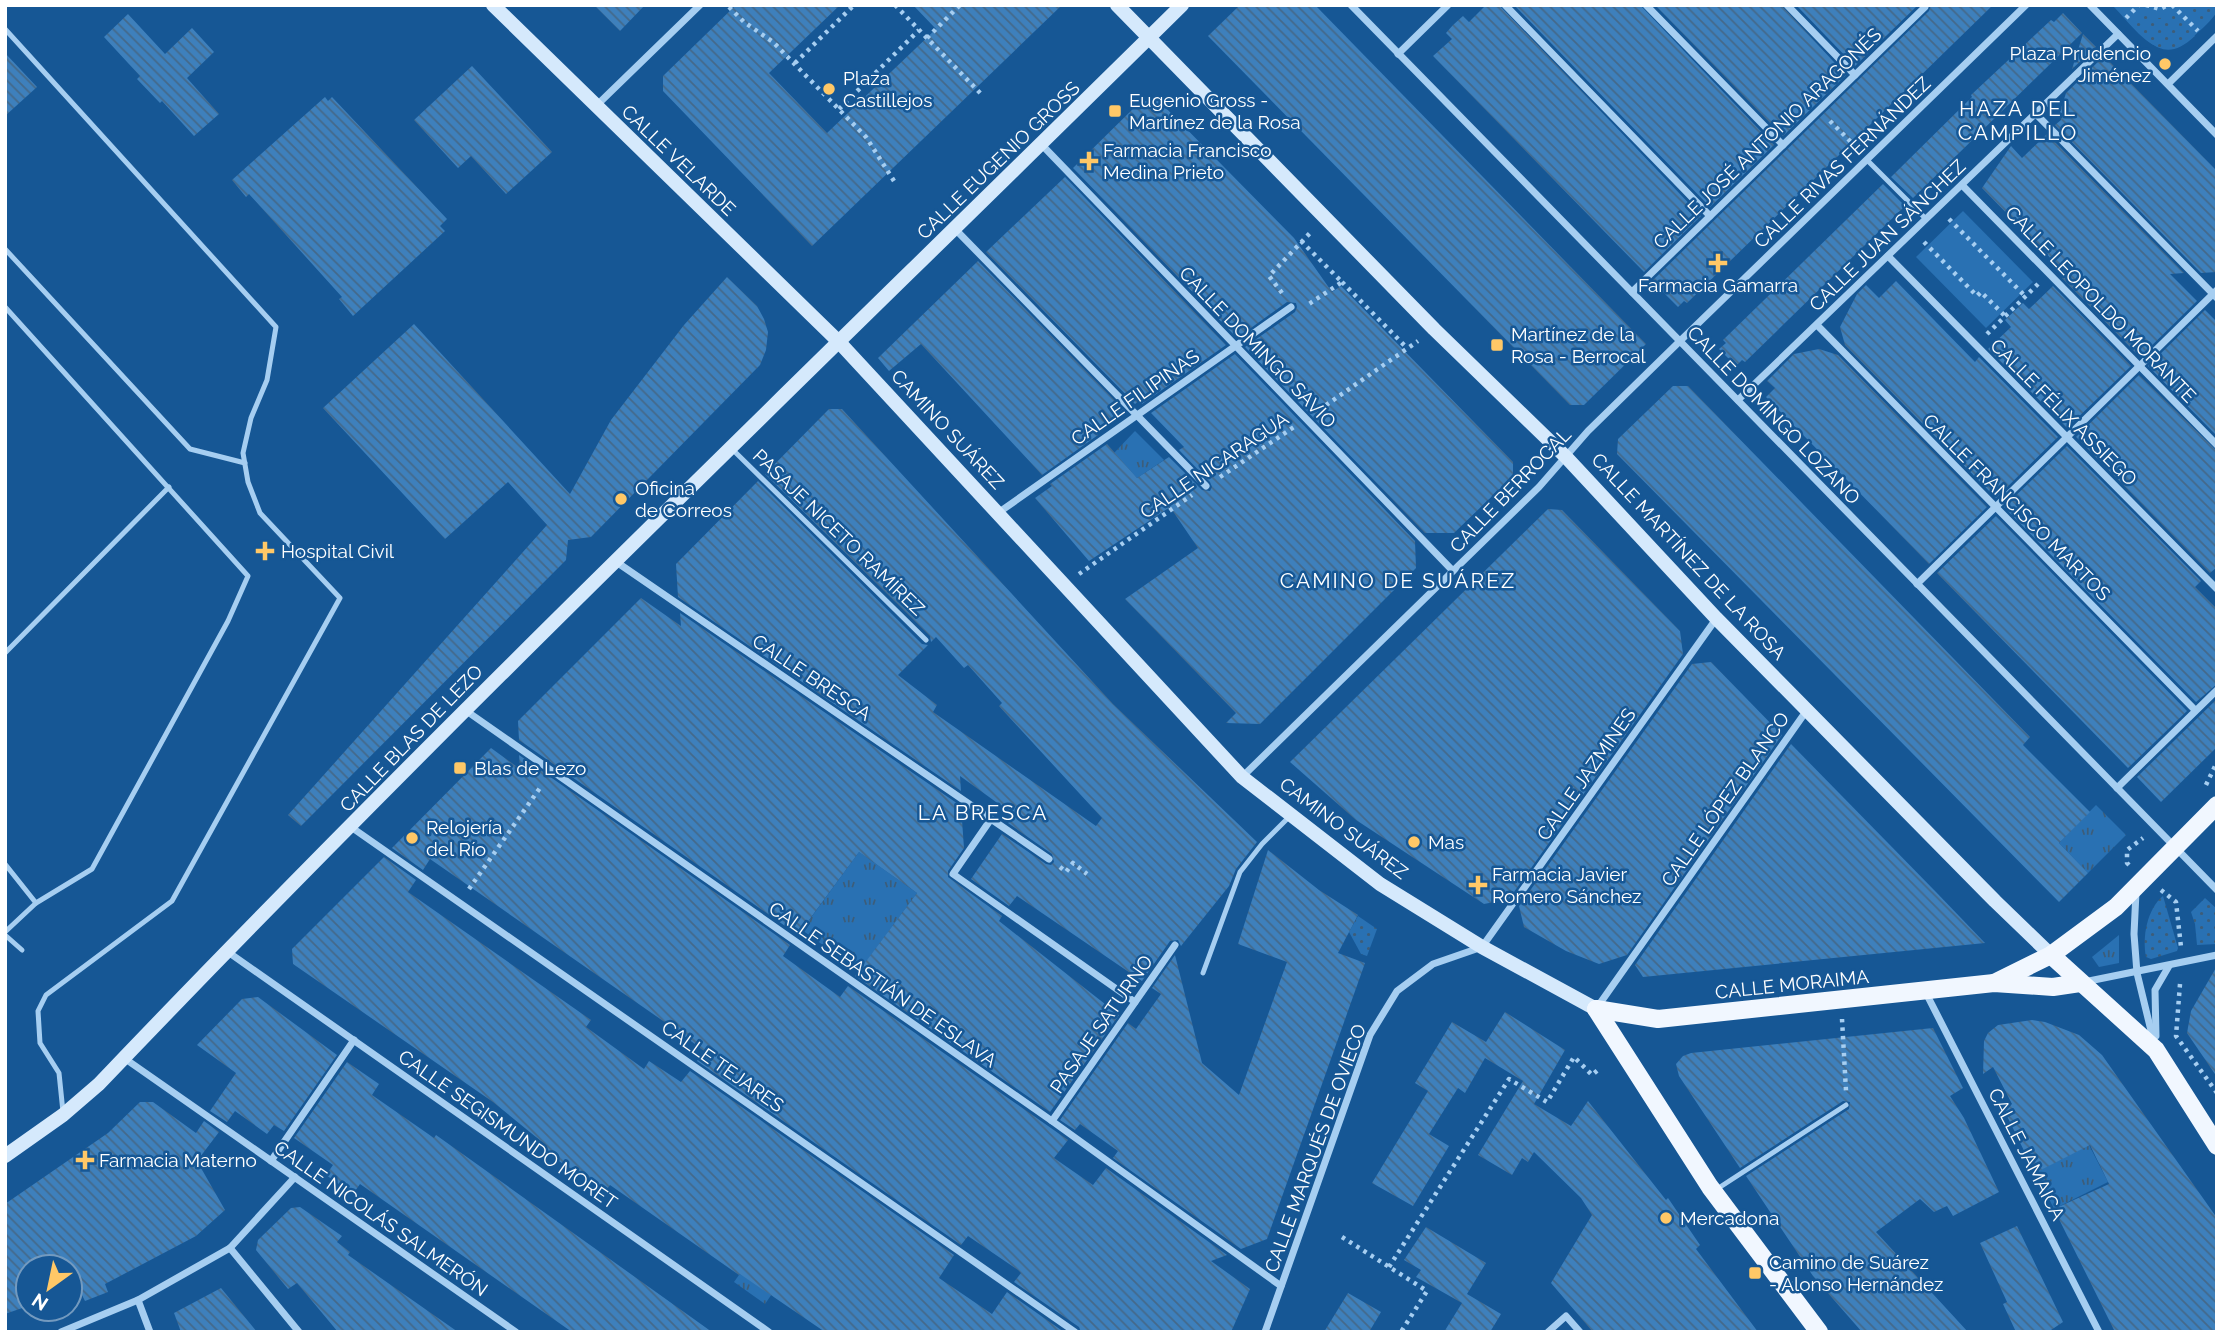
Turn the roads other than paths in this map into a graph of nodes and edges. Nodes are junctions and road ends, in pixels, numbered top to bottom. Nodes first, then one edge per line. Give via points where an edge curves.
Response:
1 (493, 5) edge
2 (700, 5) edge
3 (1117, 5) edge
4 (1182, 5) edge
5 (1351, 5) edge
6 (1447, 5) edge
7 (1505, 5) edge
8 (1646, 5) edge
9 (1787, 5) edge
10 (2026, 5) edge
11 (2090, 5) edge
12 (1924, 6) edge
13 (5, 29) edge
14 (2118, 34) junction
15 (2217, 36) edge
16 (1149, 38) junction
17 (1398, 54) junction
18 (1855, 75) junction
19 (2168, 84) junction
20 (596, 106) junction
21 (2036, 114) junction
22 (2217, 135) edge
23 (1041, 144) junction
24 (1783, 145) junction
25 (1868, 160) junction
26 (1962, 185) junction
27 (1710, 216) junction
28 (1926, 219) junction
29 (954, 229) junction
30 (5, 249) edge
31 (1888, 256) junction
32 (1632, 292) junction
33 (2215, 294) edge
34 (5, 307) edge
35 (1293, 310) road end
36 (1816, 325) junction
37 (1680, 341) junction
38 (839, 342) junction
39 (1235, 346) junction
40 (2139, 366) junction
41 (1738, 400) junction
42 (1136, 414) junction
43 (2067, 437) junction
44 (2217, 445) edge
45 (730, 447) junction
46 (1566, 457) junction
47 (245, 463) junction
48 (1206, 486) road end
49 (169, 487) junction
50 (1995, 508) junction
51 (997, 513) junction
52 (614, 561) junction
53 (1453, 571) junction
54 (1917, 584) junction
55 (2217, 589) edge
56 (1716, 618) junction
57 (926, 640) dead end
58 (5, 653) edge
59 (2217, 690) edge
60 (465, 710) junction
61 (1807, 710) junction
62 (2195, 710) junction
63 (1242, 777) junction
64 (2117, 788) junction
65 (2217, 805) edge
66 (1291, 815) junction
67 (991, 819) junction
68 (351, 827) junction
69 (2175, 848) junction
70 (1049, 859) road end
71 (5, 864) edge
72 (2136, 887) junction
73 (2217, 890) edge
74 (36, 903) junction
75 (5, 933) edge
76 (1175, 945) dead end
77 (1482, 947) junction
78 (22, 950) dead end
79 (228, 952) junction
80 (2051, 955) junction
81 (2217, 955) edge
82 (2169, 966) junction
83 (1203, 973) dead end
84 (2137, 973) junction
85 (1994, 983) junction
86 (2080, 983) junction
87 (1925, 991) junction
88 (1135, 1002) junction
89 (1596, 1009) junction
90 (354, 1040) junction
91 (2156, 1050) junction
92 (124, 1058) junction
93 (1846, 1105) road end
94 (63, 1115) junction
95 (1052, 1121) junction
96 (2217, 1146) edge
97 (5, 1156) edge
98 (271, 1161) junction
99 (295, 1177) junction
100 (1714, 1192) junction
101 (230, 1248) junction
102 (1281, 1286) junction
103 (138, 1300) junction
104 (1811, 1329) edge
105 (61, 1332) edge
106 (150, 1332) edge
107 (299, 1332) edge
108 (516, 1332) edge
109 (769, 1332) edge
110 (1075, 1332) edge
111 (1265, 1332) edge
112 (1548, 1332) edge
113 (1580, 1332) edge
114 (2099, 1332) edge

1 - 20 main road, CALLE VELARDE
2 - 20 street
3 - 16 main road, CALLE MARTÍNEZ DE LA ROSA
4 - 16 main road, CALLE EUGENIO GROSS
5 - 17 street, CALLE DOMINGO LOZANO
6 - 17 street
7 - 27 street
8 - 24 street
9 - 18 street
10 - 25 street, CALLE RIVAS FERNÁNDEZ
11 - 14 street
12 - 18 street, CALLE JOSÉ ANTONIO ARAGONÉS
13 - 47 lane via 276,327 267,380 243,453
14 - 19 street
14 - 21 street, CALLE JUAN SÁNCHEZ
15 - 19 street
16 - 23 main road, CALLE EUGENIO GROSS
16 - 46 main road, CALLE MARTÍNEZ DE LA ROSA via 1434,330
17 - 32 street, CALLE DOMINGO LOZANO
18 - 24 street, CALLE JOSÉ ANTONIO ARAGONÉS
19 - 22 street
20 - 38 main road, CALLE VELARDE
21 - 26 street, CALLE JUAN SÁNCHEZ
21 - 33 street
23 - 29 main road, CALLE EUGENIO GROSS
23 - 39 street, CALLE DOMINGO SAVIO
24 - 27 street, CALLE JOSÉ ANTONIO ARAGONÉS
25 - 28 lane
25 - 37 street, CALLE RIVAS FERNÁNDEZ
26 - 28 street, CALLE JUAN SÁNCHEZ
26 - 40 street, CALLE LEOPOLDO MORANTE
27 - 32 street, CALLE JOSÉ ANTONIO ARAGONÉS
28 - 31 street, CALLE JUAN SÁNCHEZ
29 - 38 main road, CALLE EUGENIO GROSS
29 - 42 street
30 - 47 lane via 190,449
31 - 36 street, CALLE JUAN SÁNCHEZ
31 - 43 street, CALLE FÉLIX ASSIEGO
32 - 37 street, CALLE DOMINGO LOZANO
33 - 40 street
34 - 49 lane
35 - 39 street, CALLE FILIPINAS
36 - 41 street, CALLE JUAN SÁNCHEZ
36 - 50 street, CALLE FRANCISCO MARTOS
37 - 41 street, CALLE DOMINGO LOZANO
37 - 46 street, CALLE BERROCAL
38 - 45 main road, CALLE BLAS DE LEZO
38 - 51 main road, CAMINO SUÁREZ
39 - 42 street, CALLE FILIPINAS
39 - 53 street, CALLE DOMINGO SAVIO
40 - 43 street
40 - 44 street, CALLE LEOPOLDO MORANTE
41 - 54 street, CALLE DOMINGO LOZANO
42 - 48 street
42 - 51 street, CALLE FILIPINAS
43 - 50 street
43 - 55 street, CALLE FÉLIX ASSIEGO
45 - 52 main road, CALLE BLAS DE LEZO
45 - 57 lane, PASAJE NICETO RAMÍREZ
46 - 53 street, CALLE BERROCAL
46 - 56 main road, CALLE MARTÍNEZ DE LA ROSA
47 - 94 lane via 260,513 340,598 172,901 46,995 38,1011 40,1043 59,1073
49 - 58 lane
49 - 74 lane via 248,576 92,869
50 - 54 street
50 - 62 street, CALLE FRANCISCO MARTOS
51 - 63 main road, CAMINO SUÁREZ
52 - 60 main road, CALLE BLAS DE LEZO
52 - 67 street, CALLE BRESCA
53 - 63 street, CALLE BERROCAL
54 - 64 street, CALLE DOMINGO LOZANO
56 - 61 main road, CALLE MARTÍNEZ DE LA ROSA
56 - 77 street, CALLE JAZMINES
59 - 62 street
60 - 68 main road, CALLE BLAS DE LEZO
60 - 95 street, CALLE SEBASTIÁN DE ESLAVA
61 - 80 main road, CALLE MARTÍNEZ DE LA ROSA
61 - 89 street, CALLE LÓPEZ BLANCO
62 - 64 street
63 - 66 main road, CAMINO SUÁREZ
64 - 69 street, CALLE DOMINGO LOZANO
65 - 69 main road, CALLE MORAIMA
66 - 77 main road, CAMINO SUÁREZ via 1380,884
66 - 83 lane via 1240,872
67 - 70 street, CALLE BRESCA
67 - 88 street via 953,874
68 - 79 main road, CALLE BLAS DE LEZO
68 - 110 street, CALLE TEJARES
69 - 72 main road, CALLE MORAIMA
69 - 73 street, CALLE DOMINGO LOZANO
71 - 74 lane
72 - 80 main road, CALLE MORAIMA
72 - 84 street
74 - 75 lane
75 - 78 lane
76 - 88 street, PASAJE SATURNO
77 - 89 main road, CAMINO SUÁREZ
77 - 102 street, CALLE MARQUÉS DE OVIECO via 1433,964 1397,991 1370,1035
79 - 90 street, CALLE SEGISMUNDO MORET
79 - 92 main road, CALLE BLAS DE LEZO
80 - 85 main road, CALLE MORAIMA
80 - 86 main road, CALLE MARTÍNEZ DE LA ROSA
81 - 82 street
82 - 84 street
82 - 91 street via 2155,990
84 - 86 street
84 - 91 street
85 - 86 main road, CALLE MORAIMA via 2053,987
85 - 87 main road, CALLE MORAIMA
86 - 91 main road, CALLE MARTÍNEZ DE LA ROSA
87 - 89 main road, CALLE MORAIMA via 1658,1019
87 - 114 street, CALLE JAMAICA
88 - 95 street, PASAJE SATURNO
89 - 100 main road, CAMINO SUÁREZ
90 - 98 street
90 - 109 street, CALLE SEGISMUNDO MORET
91 - 96 main road, CALLE MARTÍNEZ DE LA ROSA
92 - 94 main road, CALLE BLAS DE LEZO
92 - 98 street, CALLE NICOLÁS SALMERÓN
93 - 100 lane
94 - 97 main road, CALLE BLAS DE LEZO
95 - 102 street, CALLE SEBASTIÁN DE ESLAVA
98 - 99 street, CALLE NICOLÁS SALMERÓN
99 - 101 street
99 - 108 street, CALLE NICOLÁS SALMERÓN
100 - 104 main road, CAMINO SUÁREZ
101 - 103 street
101 - 107 street
102 - 111 street, CALLE MARQUÉS DE OVIECO
103 - 105 street
103 - 106 street
112 - 113 street via 1566,1316

